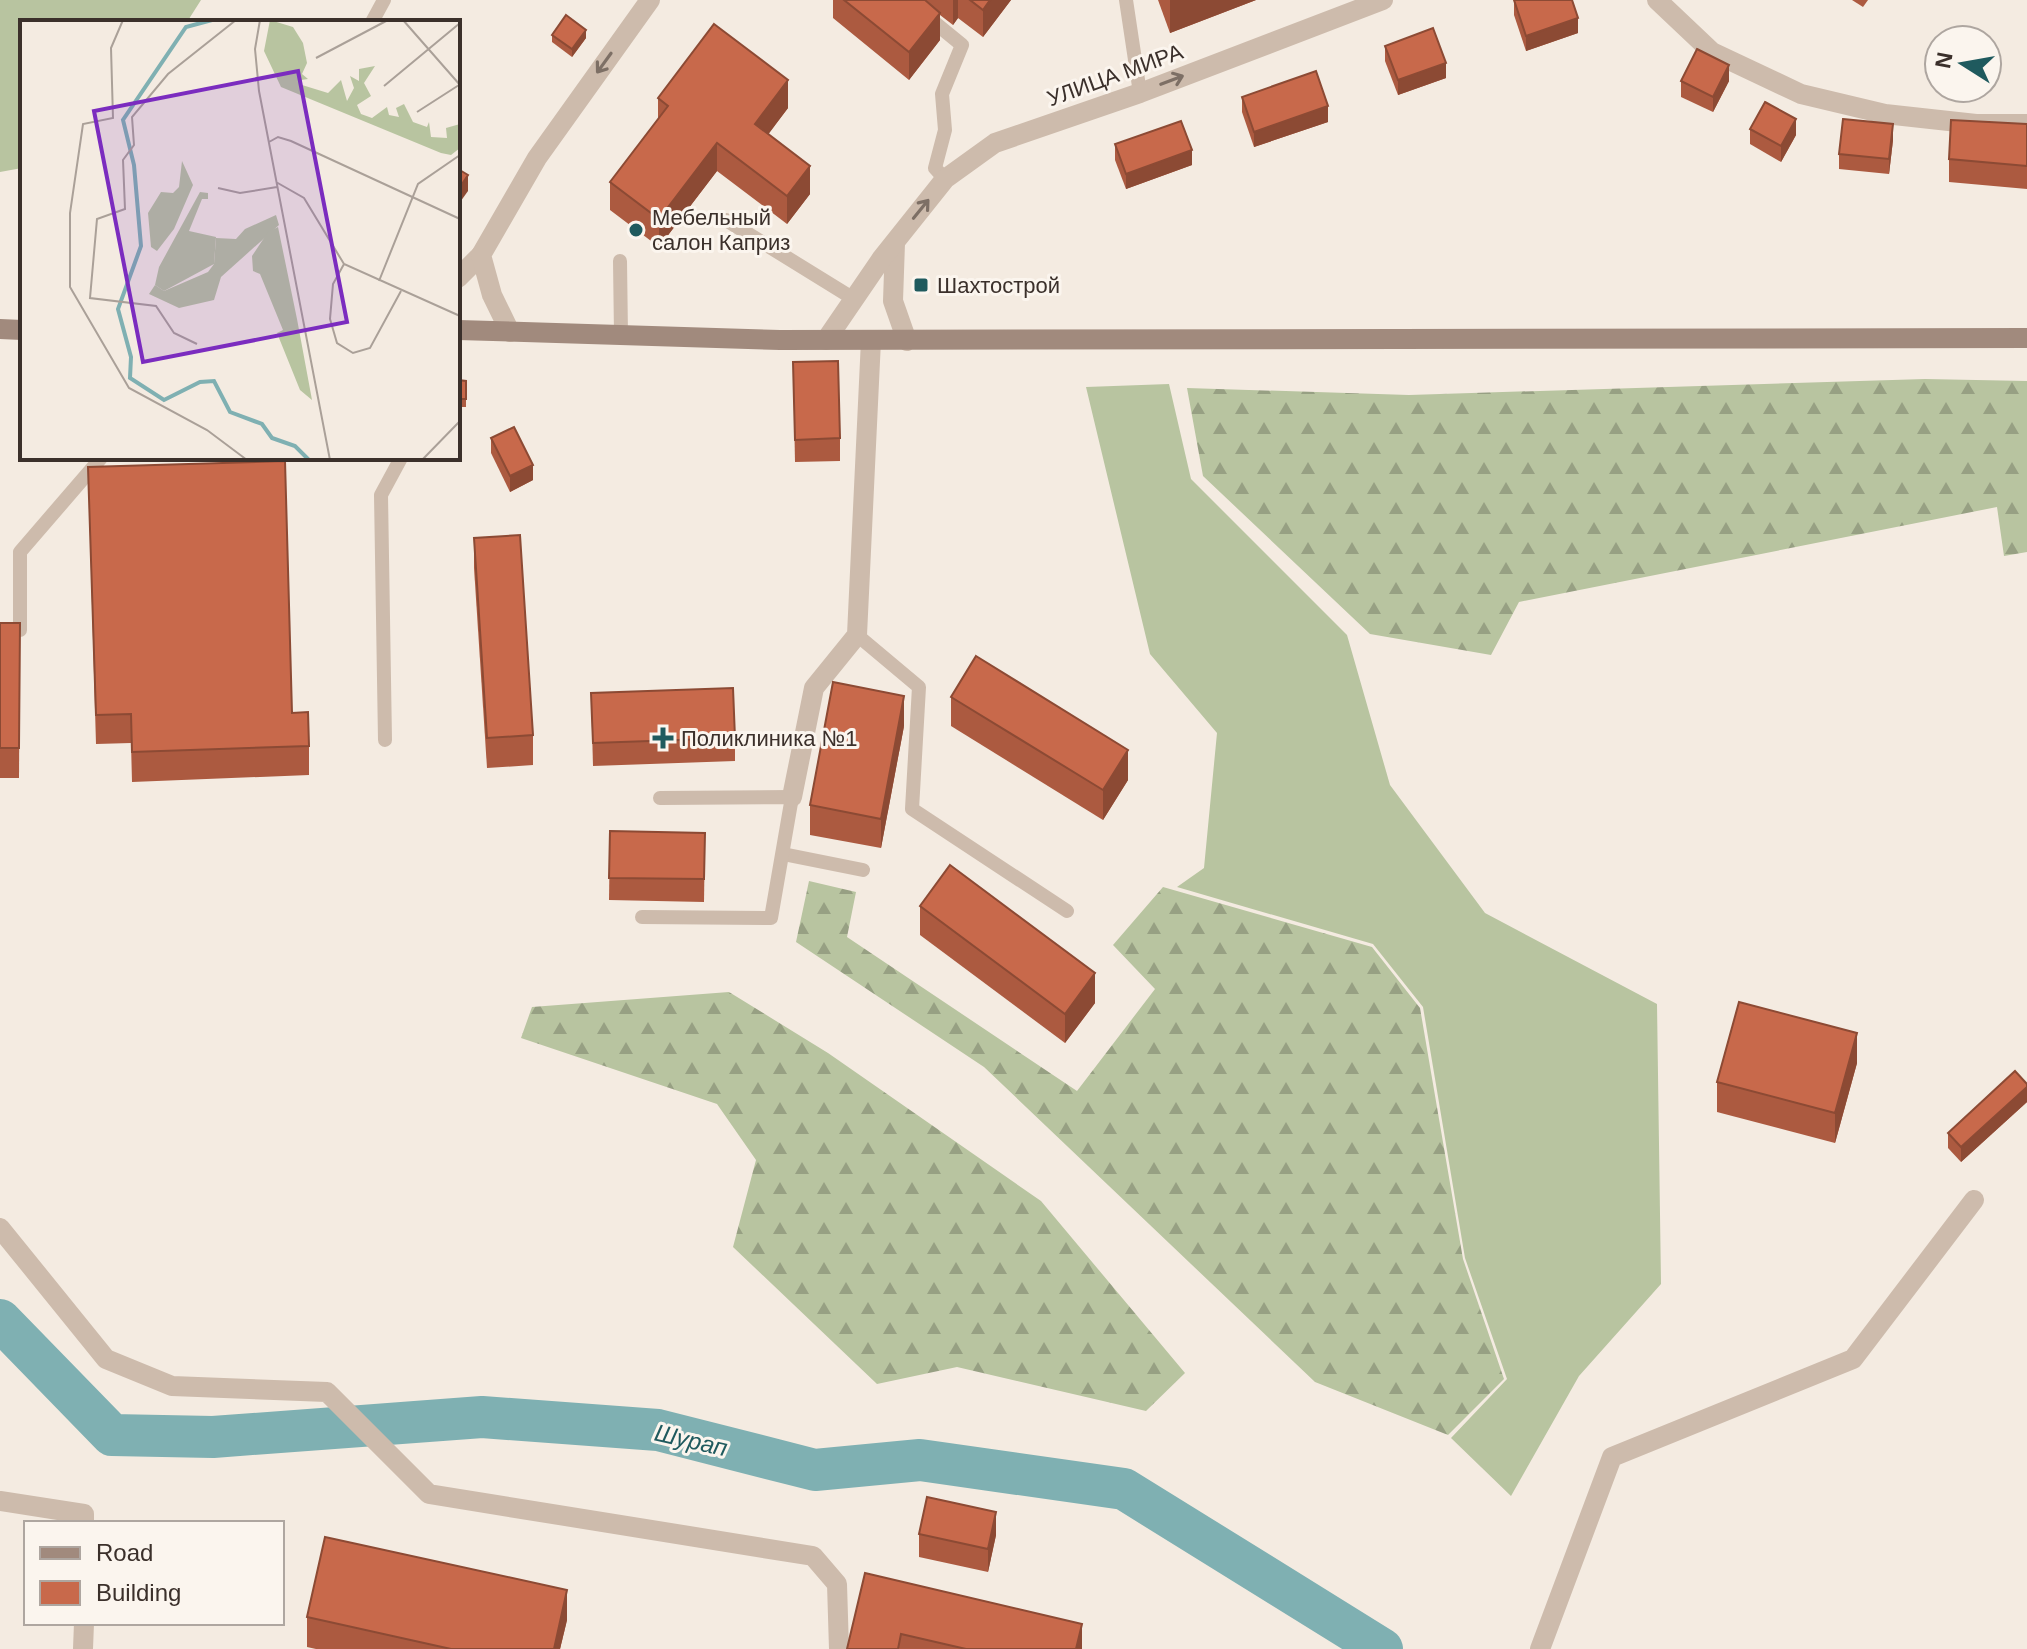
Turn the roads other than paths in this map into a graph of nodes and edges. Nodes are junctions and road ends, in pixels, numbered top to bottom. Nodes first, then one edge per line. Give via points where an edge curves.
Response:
1 (384, 0) edge
2 (650, 0) edge
3 (907, 0) edge
4 (1126, 0) edge
5 (1383, 0) edge
6 (1657, 0) edge
7 (373, 20) edge
8 (1140, 93) junction
9 (2027, 124) edge
10 (945, 179) junction
11 (726, 220) dead end
12 (895, 242) junction
13 (481, 255) junction
14 (620, 261) dead end
15 (460, 276) edge
16 (854, 299) junction
17 (0, 329) edge
18 (20, 330) edge
19 (460, 330) edge
20 (510, 332) junction
21 (621, 335) junction
22 (2027, 338) edge
23 (826, 340) junction
24 (871, 340) junction
25 (907, 341) junction
26 (99, 460) edge
27 (400, 460) edge
28 (20, 630) edge
29 (857, 635) junction
30 (385, 740) dead end
31 (792, 797) junction
32 (660, 798) dead end
33 (783, 854) junction
34 (863, 870) dead end
35 (1067, 911) dead end
36 (642, 917) dead end
37 (1974, 1200) dead end
38 (0, 1228) edge
39 (0, 1501) edge
40 (84, 1521) edge
41 (84, 1625) edge
42 (83, 1649) edge
43 (839, 1649) edge
44 (1540, 1649) edge

1 - 7 lane
2 -> 13 street via 537,158
3 - 10 lane via 962,45 942,94 945,130 935,168
4 - 8 lane
8 -> 5 street, УЛИЦА МИРА
6 - 9 street via 1712,52 1801,94 1885,114
8 - 10 street, УЛИЦА МИРА via 995,143
12 -> 10 street, УЛИЦА МИРА
11 - 16 lane
12 - 16 street, УЛИЦА МИРА
12 - 25 street via 893,301
13 - 15 street
13 - 20 street
14 - 21 lane
16 - 23 street, УЛИЦА МИРА
17 - 18 main road
19 - 20 main road
20 - 21 main road
21 - 23 main road
22 - 25 main road
23 - 24 main road
24 - 25 main road
24 - 29 street
26 - 28 lane via 20,552
27 - 30 lane via 381,495
29 - 31 street via 814,688
29 - 35 lane via 919,687 912,809
31 - 32 lane
31 - 33 lane
33 - 34 lane
33 - 36 lane via 771,918
37 - 44 street via 1853,1359 1612,1457
38 - 43 street via 106,1359 172,1386 327,1392 429,1494 813,1556 837,1584
39 - 40 street via 84,1514
41 - 42 street

